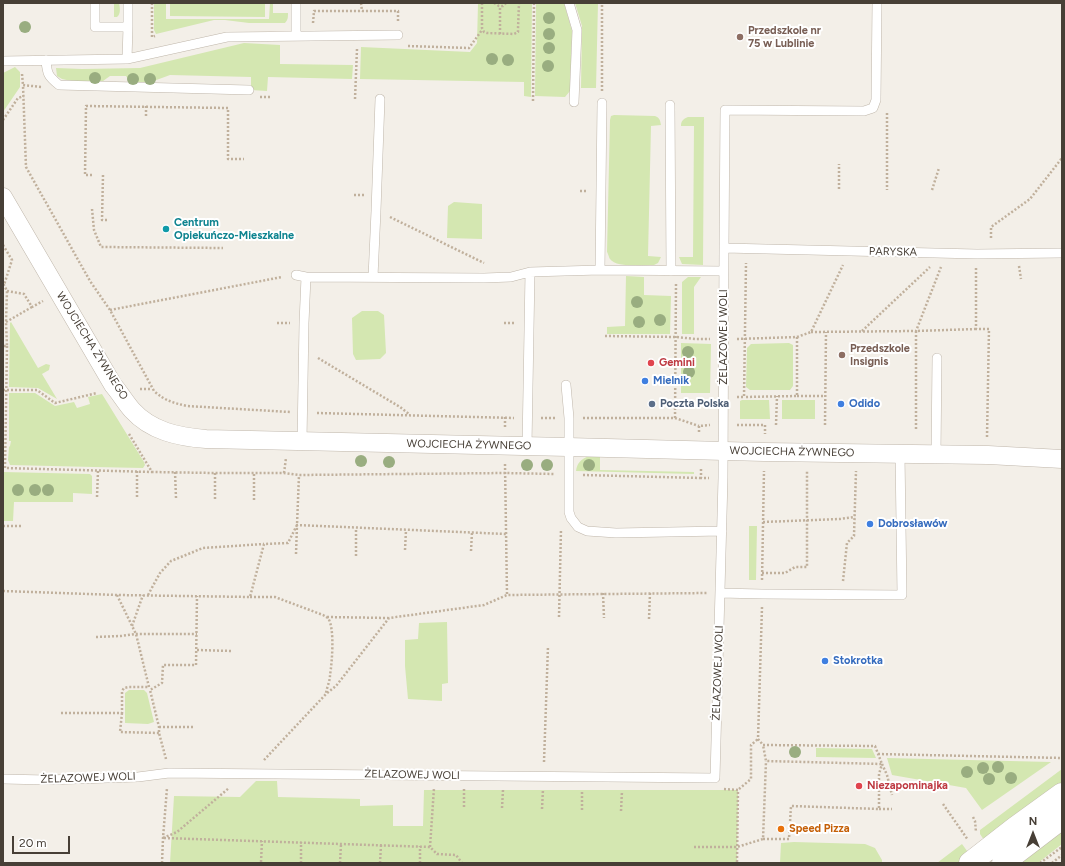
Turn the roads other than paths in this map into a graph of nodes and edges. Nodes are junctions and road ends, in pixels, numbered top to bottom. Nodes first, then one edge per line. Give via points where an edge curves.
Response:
1 (95, 3) edge
2 (128, 3) edge
3 (296, 3) edge
4 (569, 3) edge
5 (875, 3) edge
6 (128, 27) junction
7 (398, 35) dead end
8 (296, 36) junction
9 (127, 59) junction
10 (46, 60) junction
11 (3, 61) edge
12 (249, 90) dead end
13 (380, 99) dead end
14 (574, 102) dead end
15 (602, 103) road end
16 (670, 105) dead end
17 (3, 197) edge
18 (724, 248) junction
19 (1062, 253) edge
20 (600, 270) junction
21 (674, 271) junction
22 (724, 271) junction
23 (530, 272) junction
24 (373, 277) junction
25 (936, 358) dead end
26 (566, 385) dead end
27 (302, 441) junction
28 (527, 446) junction
29 (568, 447) junction
30 (723, 451) junction
31 (900, 454) junction
32 (936, 455) junction
33 (1062, 459) edge
34 (722, 531) junction
35 (720, 593) junction
36 (3, 779) edge
37 (1062, 794) edge
38 (1062, 818) edge
39 (970, 863) edge
40 (1003, 863) edge

1 - 6 lane via 95,27
2 - 6 lane
3 - 8 lane
4 - 14 lane via 578,30
5 - 18 lane, ŻELAZOWEJ WOLI via 876,100 873,108 864,112 725,110
6 - 9 lane
7 - 8 lane
8 - 9 lane via 227,37
9 - 10 lane
10 - 11 lane
10 - 12 lane via 47,71 59,85
13 - 24 lane
15 - 20 lane
16 - 21 lane
17 - 27 street, WOJCIECHA ŻYWNEGO via 117,389 141,418 164,431 188,437
18 - 19 lane, PARYSKA via 977,254
18 - 22 lane, ŻELAZOWEJ WOLI
20 - 21 lane
20 - 23 lane
21 - 22 lane
22 - 30 lane, ŻELAZOWEJ WOLI
23 - 24 lane via 511,277 484,278
23 - 28 lane
24 - 27 lane via 301,276
25 - 32 lane
26 - 29 lane
27 - 28 street, WOJCIECHA ŻYWNEGO
28 - 29 street, WOJCIECHA ŻYWNEGO
29 - 30 street, WOJCIECHA ŻYWNEGO
29 - 34 lane via 569,512 578,527 587,531 616,533
30 - 31 street, WOJCIECHA ŻYWNEGO
30 - 34 lane, ŻELAZOWEJ WOLI
31 - 32 street, WOJCIECHA ŻYWNEGO
31 - 35 lane via 902,595
32 - 33 street, WOJCIECHA ŻYWNEGO
34 - 35 lane, ŻELAZOWEJ WOLI
35 - 36 lane, ŻELAZOWEJ WOLI via 715,778 169,773 138,777
37 - 39 street
38 - 40 street

